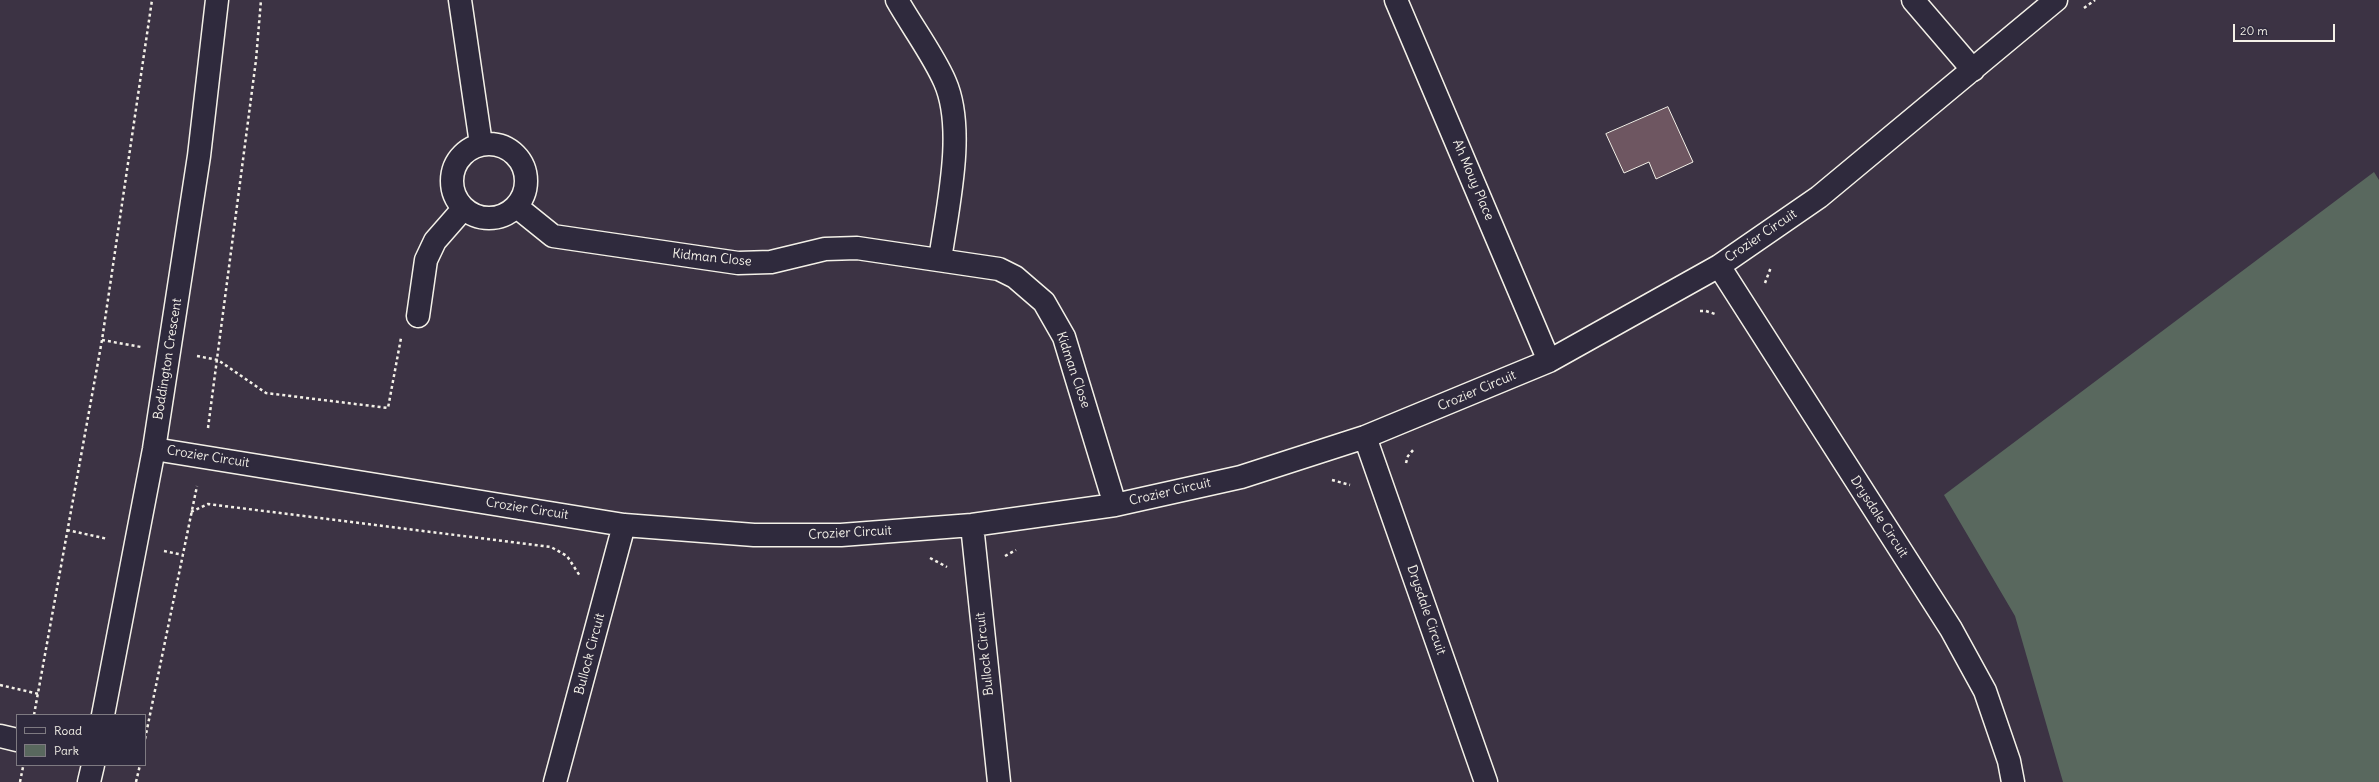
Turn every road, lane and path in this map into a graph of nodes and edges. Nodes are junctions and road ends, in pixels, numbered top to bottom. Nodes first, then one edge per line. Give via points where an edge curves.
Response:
1 (152, 0) edge
2 (217, 0) edge
3 (261, 0) edge
4 (460, 0) edge
5 (897, 0) edge
6 (1396, 0) edge
7 (1913, 0) edge
8 (2056, 0) edge
9 (1973, 70) junction
10 (482, 144) junction
11 (517, 207) junction
12 (463, 209) junction
13 (940, 260) junction
14 (1718, 266) junction
15 (418, 316) dead end
16 (402, 333) dead end
17 (218, 360) junction
18 (1549, 361) junction
19 (1365, 437) junction
20 (154, 449) junction
21 (203, 456) junction
22 (1115, 505) junction
23 (624, 525) junction
24 (972, 525) junction
25 (0, 685) edge
26 (38, 694) junction
27 (34, 714) edge
28 (103, 714) edge
29 (146, 734) edge
30 (0, 736) edge
31 (16, 740) edge
32 (24, 766) edge
33 (93, 766) edge
34 (140, 766) edge
35 (20, 782) edge
36 (89, 782) edge
37 (136, 782) edge
38 (555, 782) edge
39 (999, 782) edge
40 (1486, 782) edge
41 (2013, 782) edge

1 - 26 path via 102,340
2 - 20 street, Boddington Crescent via 199,156
3 - 17 path via 256,60
4 - 10 street
5 - 13 street via 945,81 953,107 954,160
6 - 18 street, Ah Mouy Place
7 - 9 street
8 - 9 street, Crozier Circuit
9 - 14 street, Crozier Circuit via 1819,197
10 - 11 street via 500,145 517,155 526,171 526,190
10 - 12 street via 463,153 452,171 452,191
11 - 12 street via 500,217 487,218 480,218
11 - 13 street, Kidman Close via 552,236 738,263 770,262 831,248 857,248
12 - 15 street via 435,241 426,260
13 - 22 street, Kidman Close via 998,270 1015,277 1044,302 1064,337
14 - 18 street, Crozier Circuit
14 - 41 street, Drysdale Circuit via 1951,629 1985,691 2009,761
16 - 17 path via 388,408 266,393
17 - 21 path
18 - 19 street, Crozier Circuit
19 - 22 street, Crozier Circuit via 1241,477
19 - 40 street, Drysdale Circuit
20 - 21 street, Crozier Circuit
20 - 28 street, Boddington Crescent
21 - 23 street, Crozier Circuit
21 - 29 path
22 - 24 street, Crozier Circuit
23 - 24 street, Crozier Circuit via 754,536 841,535
23 - 38 street, Bullock Circuit
24 - 39 street, Bullock Circuit
25 - 26 path
26 - 27 path
30 - 31 street
32 - 35 path
33 - 36 street
34 - 37 path

